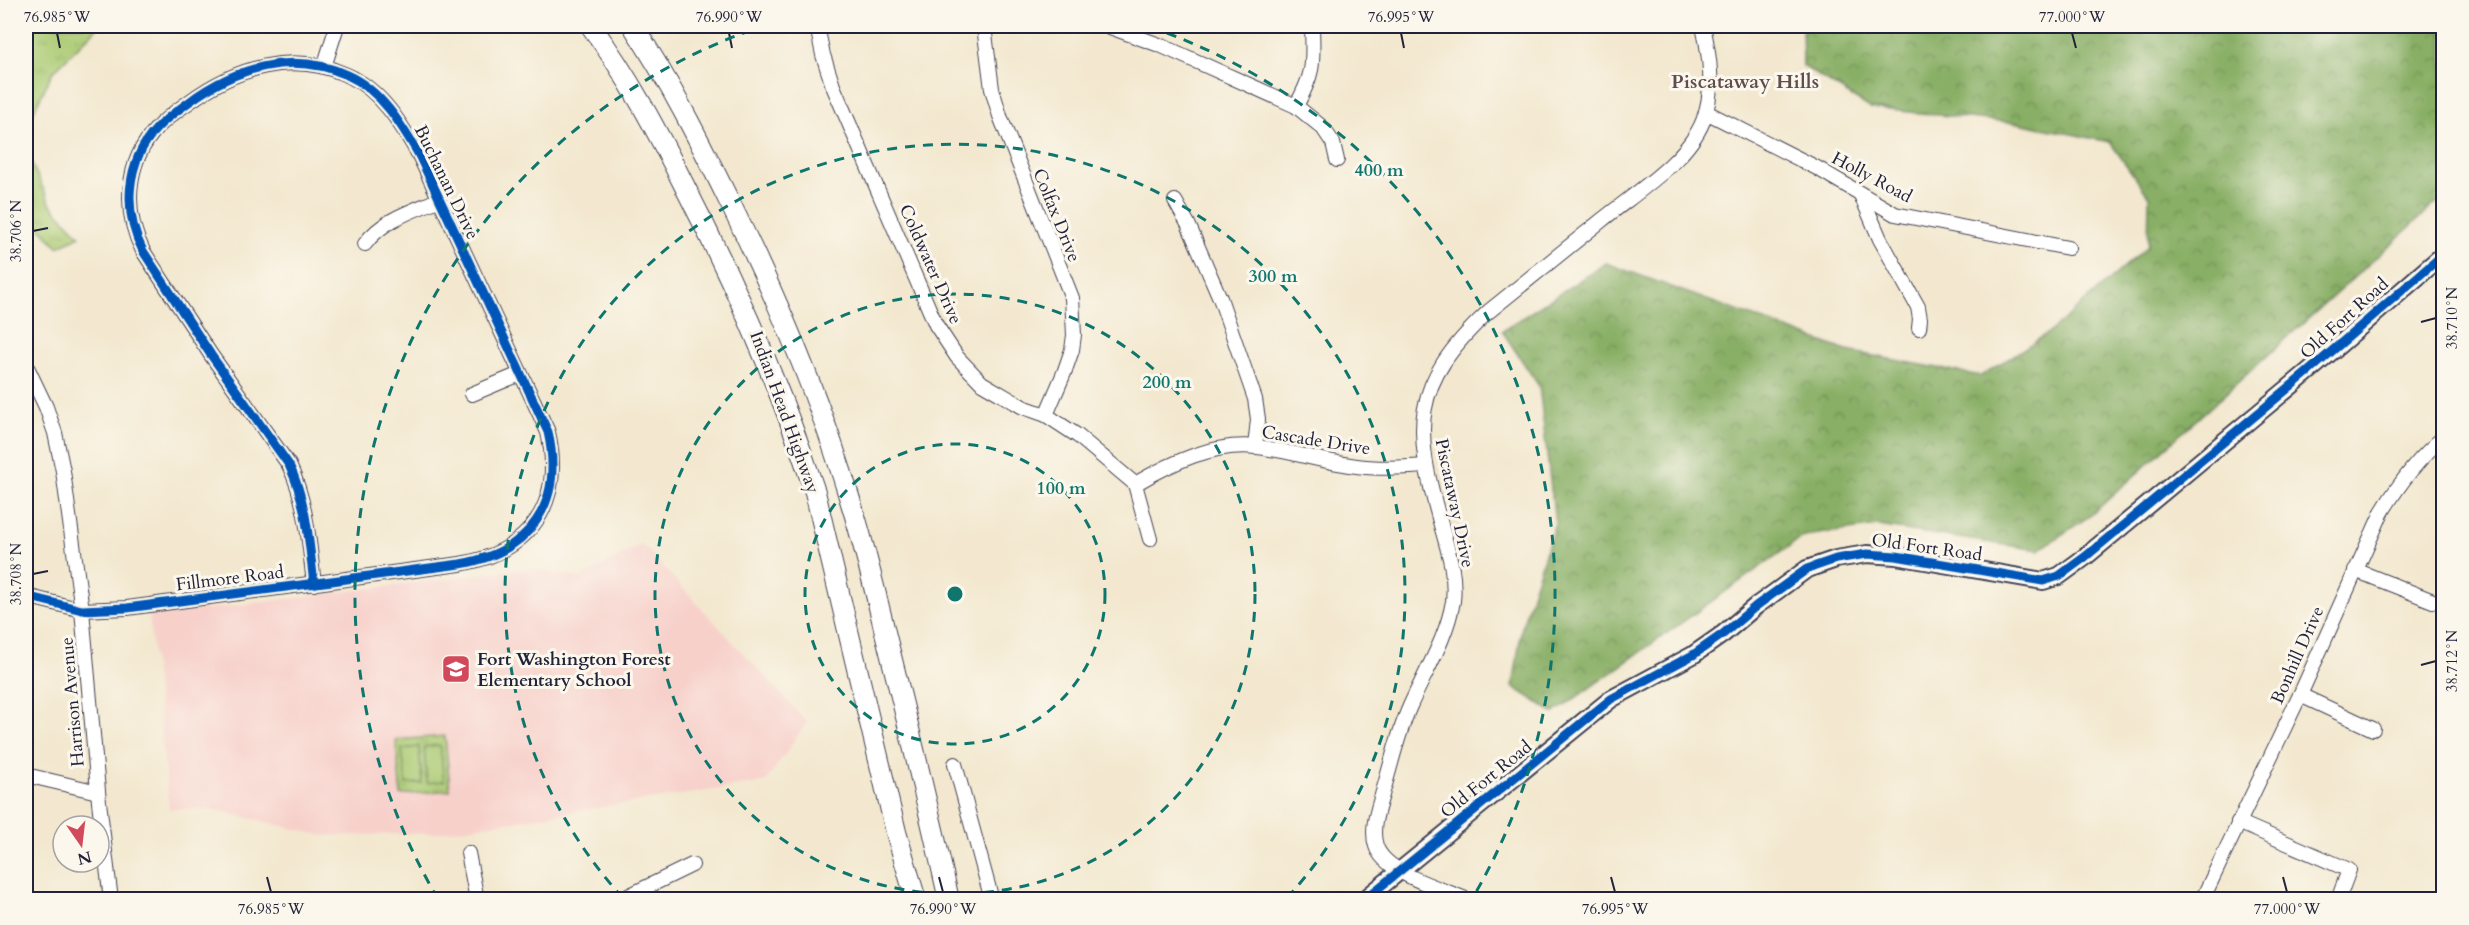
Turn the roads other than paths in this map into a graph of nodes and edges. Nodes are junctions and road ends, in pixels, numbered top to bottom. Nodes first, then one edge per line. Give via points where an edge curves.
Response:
1 (337, 26) edge
2 (591, 26) edge
3 (633, 26) edge
4 (817, 26) edge
5 (984, 26) edge
6 (1107, 26) edge
7 (1312, 26) edge
8 (1703, 26) edge
9 (324, 67) junction
10 (1296, 106) junction
11 (1706, 112) junction
12 (1337, 160) dead end
13 (1861, 195) junction
14 (438, 200) junction
15 (1175, 201) dead end
16 (365, 244) dead end
17 (2068, 248) dead end
18 (2444, 254) edge
19 (1919, 328) dead end
20 (26, 365) edge
21 (520, 374) junction
22 (472, 394) dead end
23 (1046, 415) junction
24 (2444, 438) edge
25 (1255, 447) junction
26 (1425, 466) junction
27 (1135, 484) junction
28 (1150, 539) dead end
29 (440, 568) joint
30 (2355, 570) junction
31 (314, 584) junction
32 (26, 596) edge
33 (2433, 601) dead end
34 (82, 610) junction
35 (2300, 695) junction
36 (2373, 729) dead end
37 (955, 764) dead end
38 (26, 776) edge
39 (98, 792) junction
40 (2238, 822) junction
41 (468, 853) dead end
42 (692, 865) dead end
43 (1398, 870) junction
44 (111, 900) edge
45 (477, 900) edge
46 (620, 900) edge
47 (916, 900) edge
48 (949, 900) edge
49 (992, 900) edge
50 (1364, 900) edge
51 (1468, 900) edge
52 (2202, 900) edge
53 (2338, 900) edge

1 - 9 street
2 - 47 highway, Indian Head Highway via 644,107 694,205 747,312 797,437 815,492 896,832
3 - 48 highway, Indian Head Highway via 689,121 807,371 860,534
4 - 23 street, Coldwater Drive via 833,86 936,326 957,357 982,383
5 - 23 street, Colfax Drive via 992,89 1000,116 1072,298 1071,350
6 - 10 street via 1181,54
7 - 10 street via 1311,76
8 - 11 street, Piscataway Drive via 1711,73
9 - 14 street, Buchanan Drive via 348,75 366,87 397,117
9 - 31 street, Buchanan Drive via 292,63 253,69 235,74 201,93 156,128 142,147 129,197 136,237 144,251 289,465 303,503
10 - 12 street via 1323,128 1333,143
11 - 13 street, Holly Road via 1817,168
11 - 26 street, Piscataway Drive via 1692,141 1677,157 1463,335 1448,354 1427,395 1422,426
13 - 17 street, Holly Road via 1895,214
13 - 19 street via 1880,239 1918,307
14 - 16 street via 388,222
14 - 21 street, Buchanan Drive
15 - 25 street via 1220,298 1255,399
18 - 43 main road, Old Fort Road via 2309,371 2059,576 2043,581 1867,554 1807,569 1700,650 1611,699
20 - 34 street, Harrison Avenue via 55,433
21 - 22 street
21 - 29 street, Buchanan Drive via 544,422 553,451 552,484 547,500 525,536 510,548 477,561
23 - 27 street, Coldwater Drive via 1091,446
24 - 30 street, Bonhill Drive via 2396,489
25 - 26 street, Cascade Drive via 1365,467
25 - 27 street, Cascade Drive via 1188,458
26 - 43 street, Piscataway Drive via 1451,556 1453,599 1443,634 1400,732 1376,816 1378,851
27 - 28 street
29 - 31 street, Fillmore Road
30 - 33 street
30 - 35 street, Bonhill Drive
31 - 34 street, Fillmore Road via 127,608
32 - 34 street, Fillmore Road
34 - 39 street, Harrison Avenue
35 - 36 street
35 - 40 street, Bonhill Drive
37 - 49 street
38 - 39 street
39 - 44 street, Harrison Avenue
40 - 52 street, Bonhill Drive
40 - 53 street via 2349,870
41 - 45 street
42 - 46 street
43 - 50 main road, Old Fort Road
43 - 51 street

